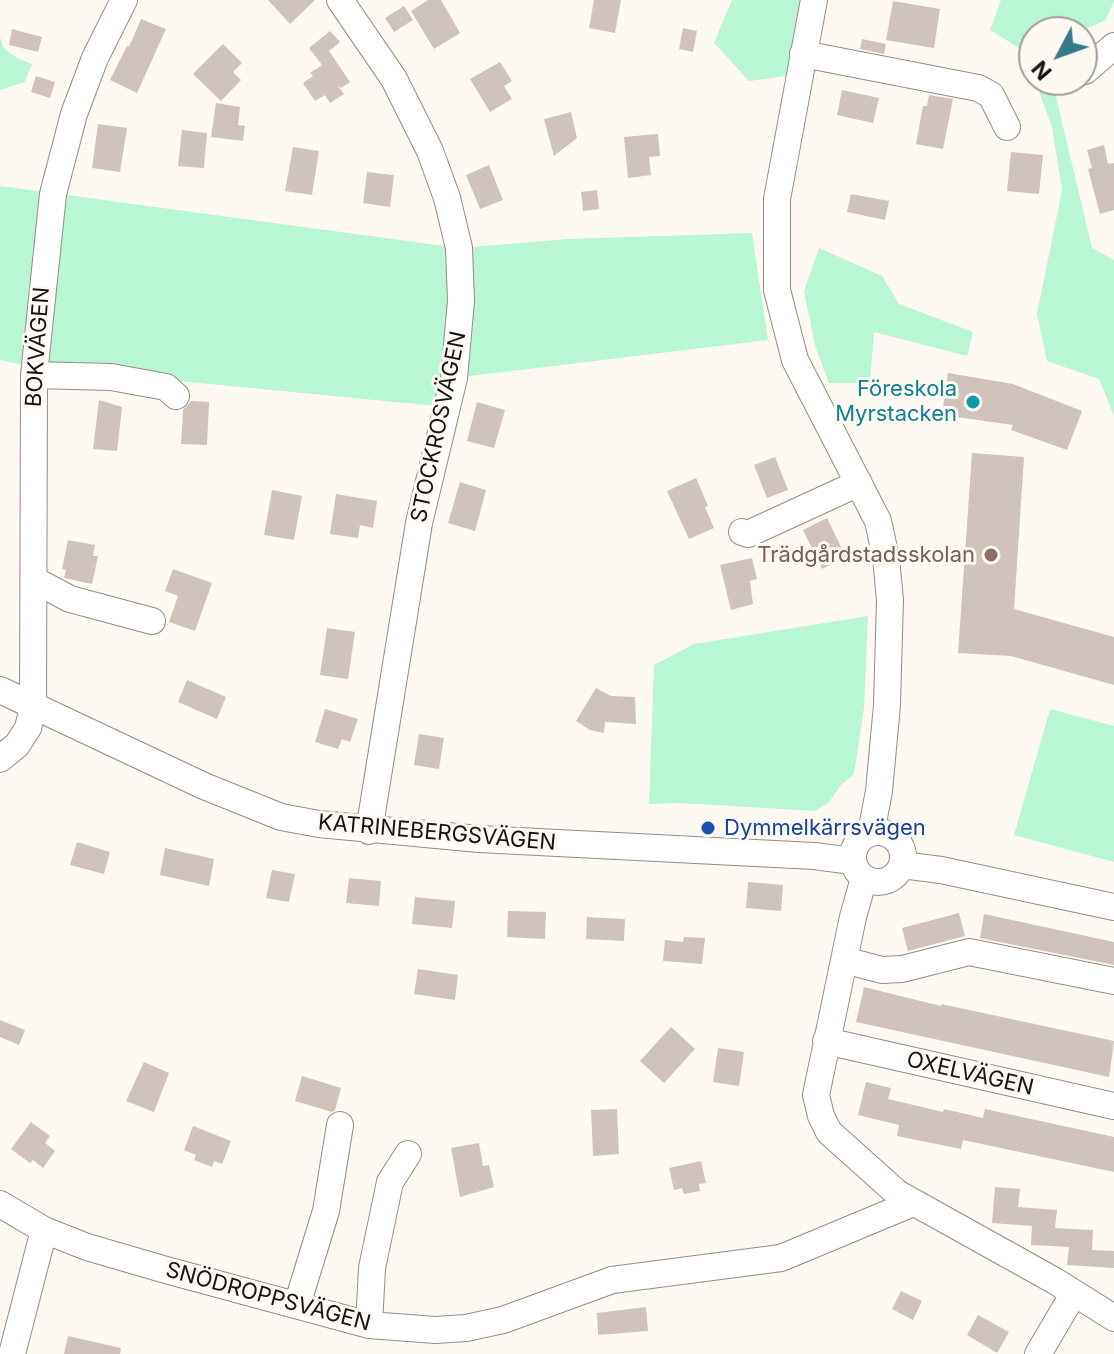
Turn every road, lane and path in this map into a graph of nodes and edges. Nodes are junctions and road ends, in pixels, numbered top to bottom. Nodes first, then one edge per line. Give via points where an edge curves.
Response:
1 (124, 0) edge
2 (340, 0) edge
3 (814, 0) edge
4 (1114, 46) edge
5 (803, 54) junction
6 (1098, 60) edge
7 (1007, 127) dead end
8 (34, 375) junction
9 (176, 396) dead end
10 (859, 483) junction
11 (742, 532) dead end
12 (34, 580) junction
13 (152, 621) dead end
14 (0, 690) edge
15 (33, 708) junction
16 (0, 759) edge
17 (369, 831) junction
18 (871, 833) junction
19 (902, 865) junction
20 (858, 870) junction
21 (1114, 907) edge
22 (844, 960) junction
23 (1114, 981) edge
24 (826, 1041) junction
25 (1114, 1106) edge
26 (340, 1125) dead end
27 (408, 1154) dead end
28 (905, 1198) junction
29 (0, 1204) edge
30 (44, 1230) junction
31 (1074, 1293) junction
32 (297, 1305) junction
33 (1114, 1318) edge
34 (369, 1325) junction
35 (12, 1354) edge
36 (1038, 1354) edge

1 - 8 street, BOKVÄGEN via 74,114 53,194
2 - 17 street, STOCKROSVÄGEN via 394,79 430,151 459,248 461,301 454,378 419,523
3 - 5 street
4 - 6 street
5 - 7 street via 978,88 991,95
5 - 10 street via 777,199 777,290 795,360
8 - 9 street via 111,377 166,387
8 - 12 street, BOKVÄGEN
10 - 11 street via 748,534
10 - 18 street via 878,521 890,600 887,705
12 - 13 street via 70,599
12 - 15 street, BOKVÄGEN
14 - 15 street, KATRINEBERGSVÄGEN
15 - 16 street via 17,745
15 - 17 street, KATRINEBERGSVÄGEN via 281,817
17 - 20 street, KATRINEBERGSVÄGEN via 814,856
18 - 19 street via 896,839 903,850
18 - 20 street via 856,844
19 - 20 street via 889,880 874,882
19 - 21 street
20 - 22 street
22 - 23 street via 882,970 902,969 969,952
22 - 24 street
24 - 25 street, OXELVÄGEN
24 - 28 street via 816,1095 829,1132
26 - 32 street via 326,1211
27 - 34 street via 390,1182 372,1268
28 - 31 street
28 - 34 street, SNÖDROPPSVÄGEN via 781,1258 612,1280 466,1328
29 - 30 street, SNÖDROPPSVÄGEN
30 - 32 street, SNÖDROPPSVÄGEN via 87,1247
30 - 35 street
31 - 33 street
31 - 36 street
32 - 34 street, SNÖDROPPSVÄGEN

